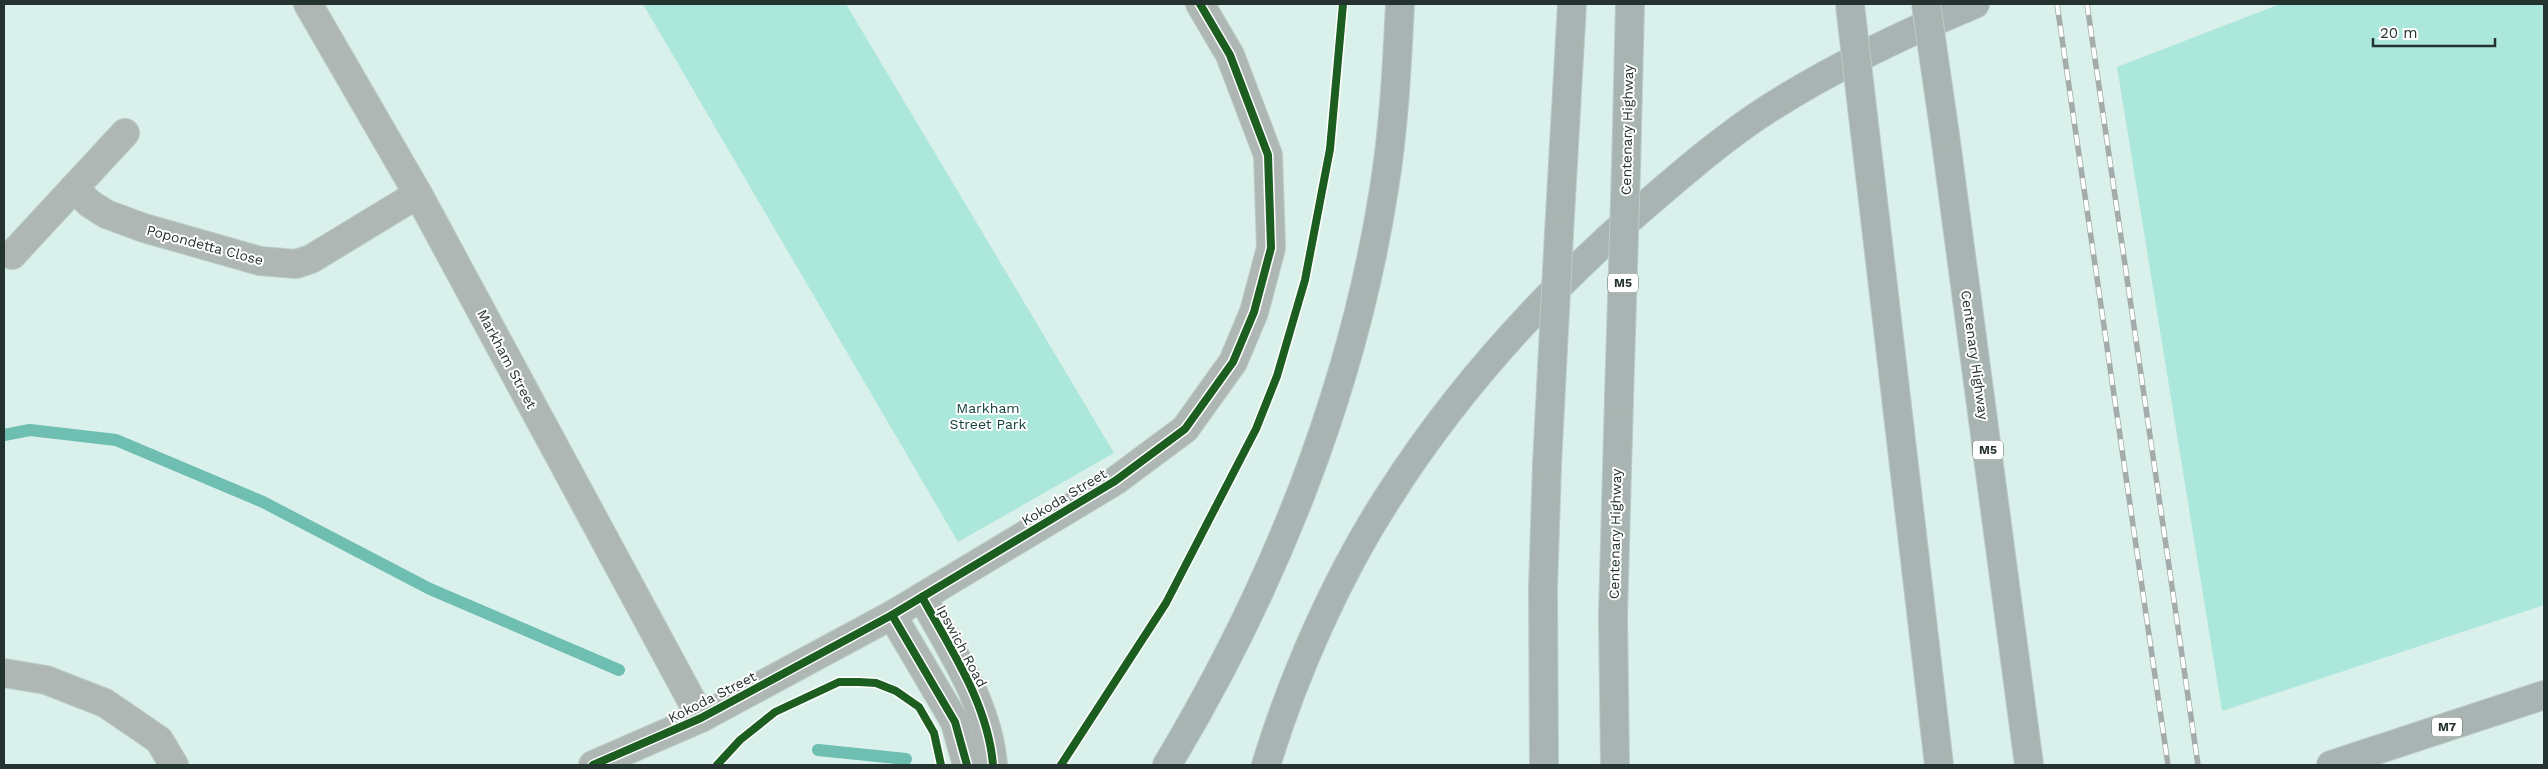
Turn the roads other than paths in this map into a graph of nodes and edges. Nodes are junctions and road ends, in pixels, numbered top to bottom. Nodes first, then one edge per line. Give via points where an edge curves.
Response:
1 (308, 4) edge
2 (1200, 4) edge
3 (1400, 4) edge
4 (1572, 4) edge
5 (1630, 4) edge
6 (1926, 4) edge
7 (1975, 4) edge
8 (1850, 5) edge
9 (125, 133) dead end
10 (74, 188) junction
11 (418, 194) junction
12 (12, 255) dead end
13 (922, 597) junction
14 (892, 615) junction
15 (4, 673) edge
16 (2544, 695) edge
17 (701, 718) junction
18 (174, 765) edge
19 (593, 765) edge
20 (967, 765) edge
21 (993, 765) edge
22 (1167, 765) edge
23 (1266, 765) edge
24 (1544, 765) edge
25 (1616, 765) edge
26 (1938, 765) edge
27 (2029, 765) edge
28 (2331, 765) edge

1 - 11 street, Markham Street
2 - 13 street, Kokoda Street via 1230,55 1268,155 1271,248 1254,312 1233,362 1185,429 1115,481
3 - 22 highway via 1384,188 1365,287 1336,391 1304,488 1259,596 1202,706
4 - 24 highway, bridge via 1547,464 1543,588
5 - 25 highway, Centenary Highway / M5, bridge via 1613,615
6 - 27 highway, Centenary Highway / M5, bridge
7 - 23 highway via 1907,32 1826,74 1767,110 1701,157 1582,263 1440,422 1388,496 1350,562 1310,648
8 - 26 highway, bridge
9 - 10 street
10 - 11 street, Popondetta Close via 106,214 144,228 251,259 281,264 311,259
10 - 12 street
11 - 17 street, Markham Street
13 - 14 street, Kokoda Street
13 - 21 street, Ipswich Road via 973,691
14 - 17 street, Kokoda Street
14 - 20 street via 955,722
15 - 18 street via 46,680 105,703 159,740
16 - 28 highway, M7
17 - 19 street, Kokoda Street

